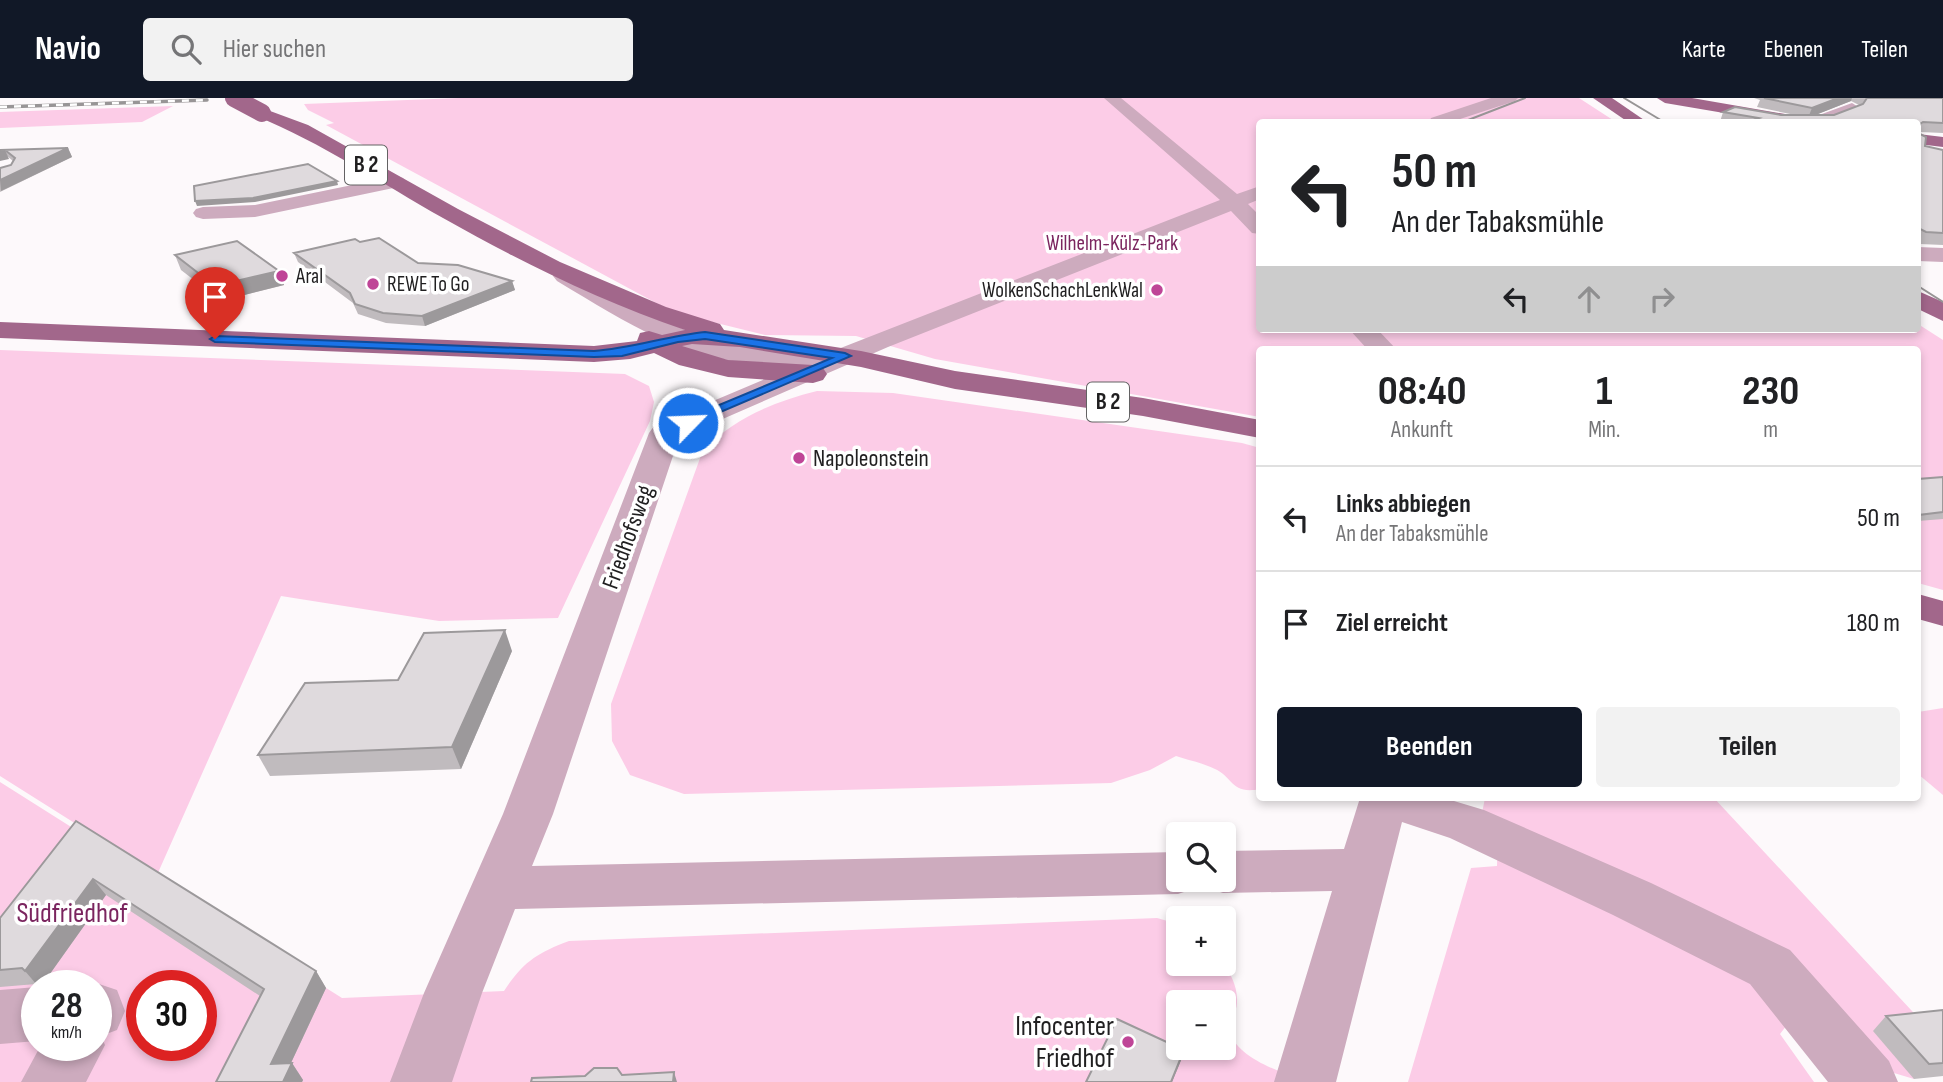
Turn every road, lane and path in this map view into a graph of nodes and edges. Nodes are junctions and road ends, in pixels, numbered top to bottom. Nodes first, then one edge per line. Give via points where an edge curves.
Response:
1 (234, 98) edge
2 (1112, 98) edge
3 (1495, 98) edge
4 (1510, 98) edge
5 (1525, 98) edge
6 (1601, 98) edge
7 (261, 105) edge
8 (1479, 106) junction
9 (1662, 107) edge
10 (1852, 108) edge
11 (1445, 119) edge
12 (1634, 119) edge
13 (1784, 119) edge
14 (1824, 119) edge
15 (302, 129) junction
16 (1921, 139) edge
17 (1943, 142) edge
18 (396, 182) junction
19 (1256, 194) edge
20 (1234, 202) junction
21 (203, 213) dead end
22 (1256, 224) edge
23 (1921, 254) edge
24 (1943, 255) edge
25 (1921, 274) edge
26 (1943, 288) edge
27 (1921, 300) edge
28 (1943, 313) edge
29 (0, 330) edge
30 (667, 333) junction
31 (1366, 333) edge
32 (1379, 346) edge
33 (845, 356) junction
34 (805, 374) junction
35 (955, 380) junction
36 (1256, 428) edge
37 (1921, 607) edge
38 (1943, 614) edge
39 (1383, 801) edge
40 (1394, 801) edge
41 (1364, 869) junction
42 (1236, 872) edge
43 (1166, 873) edge
44 (499, 888) junction
45 (21, 1015) edge
46 (0, 1017) edge
47 (65, 1061) edge
48 (52, 1082) edge
49 (421, 1082) edge
50 (1306, 1082) edge
51 (1867, 1082) edge

1 - 7 main road, B 2, bridge
2 - 20 street
3 - 8 street
4 - 8 street
5 - 8 street
6 - 12 main road
7 - 15 main road, B 2
7 - 15 main road, B 2 via 283,111
8 - 11 street
9 - 13 main road via 1725,109
10 - 14 street
15 - 18 main road, B 2
16 - 17 main road
18 - 21 street via 255,211
18 - 30 main road, B 2
19 - 20 street, Friedhofsweg
20 - 22 street
20 - 33 street, Friedhofsweg
23 - 24 street
25 - 26 main road
27 - 28 main road
29 - 30 main road via 587,354 622,352
30 - 33 main road, B 2
30 - 33 street via 711,350 746,356
30 - 34 main road, B 2 via 679,358 709,366
31 - 32 street
33 - 34 street, Friedhofsweg
33 - 35 main road, B 2
34 - 35 main road, B 2
34 - 44 street, Friedhofsweg via 664,433
35 - 36 main road, B 2
37 - 38 main road
39 - 41 street
40 - 51 street via 1467,824 1770,967
41 - 42 street
41 - 50 street
43 - 44 street
44 - 49 street, Friedhofsweg via 453,993
45 - 46 street
47 - 48 street

